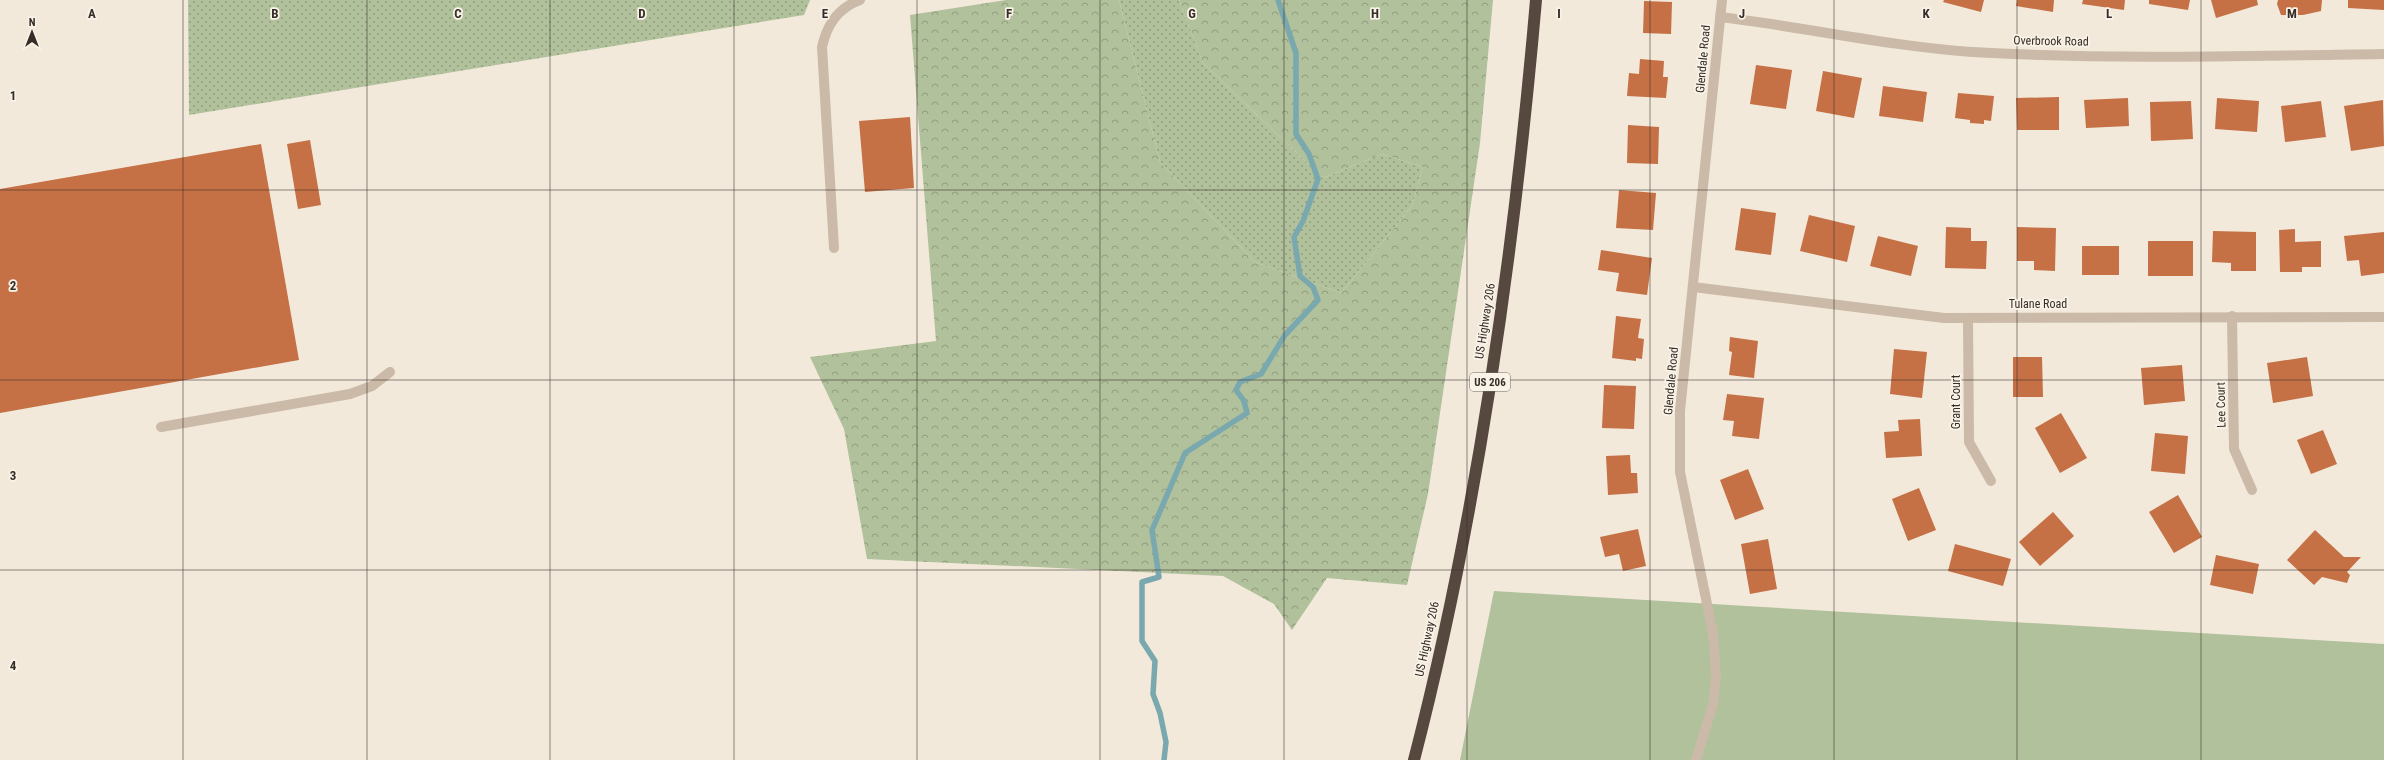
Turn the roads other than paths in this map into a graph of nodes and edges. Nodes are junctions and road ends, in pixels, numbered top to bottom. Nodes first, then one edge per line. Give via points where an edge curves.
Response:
1 (860, 0) edge
2 (1536, 0) edge
3 (1722, 0) edge
4 (1720, 17) junction
5 (2384, 54) edge
6 (834, 248) dead end
7 (1693, 287) junction
8 (2232, 316) junction
9 (2384, 317) edge
10 (1968, 318) junction
11 (390, 372) dead end
12 (161, 427) dead end
13 (1990, 481) dead end
14 (2252, 490) dead end
15 (1414, 760) edge
16 (1696, 760) edge

1 - 6 street via 851,3 837,14 827,27 822,47
2 - 15 highway, US Highway 206 / US 206 via 1506,279 1480,443 1459,556
3 - 4 street, Glendale Road
4 - 5 street, Overbrook Road via 1777,24 1894,45 1972,52 2056,55
4 - 7 street, Glendale Road
7 - 10 street, Tulane Road via 1891,313
7 - 16 street, Glendale Road via 1680,411 1680,472 1713,633 1716,677 1713,704
8 - 9 street, Tulane Road
8 - 10 street, Tulane Road
8 - 14 street, Lee Court via 2234,449
10 - 13 street, Grant Court via 1970,442
11 - 12 street via 372,386 350,394

